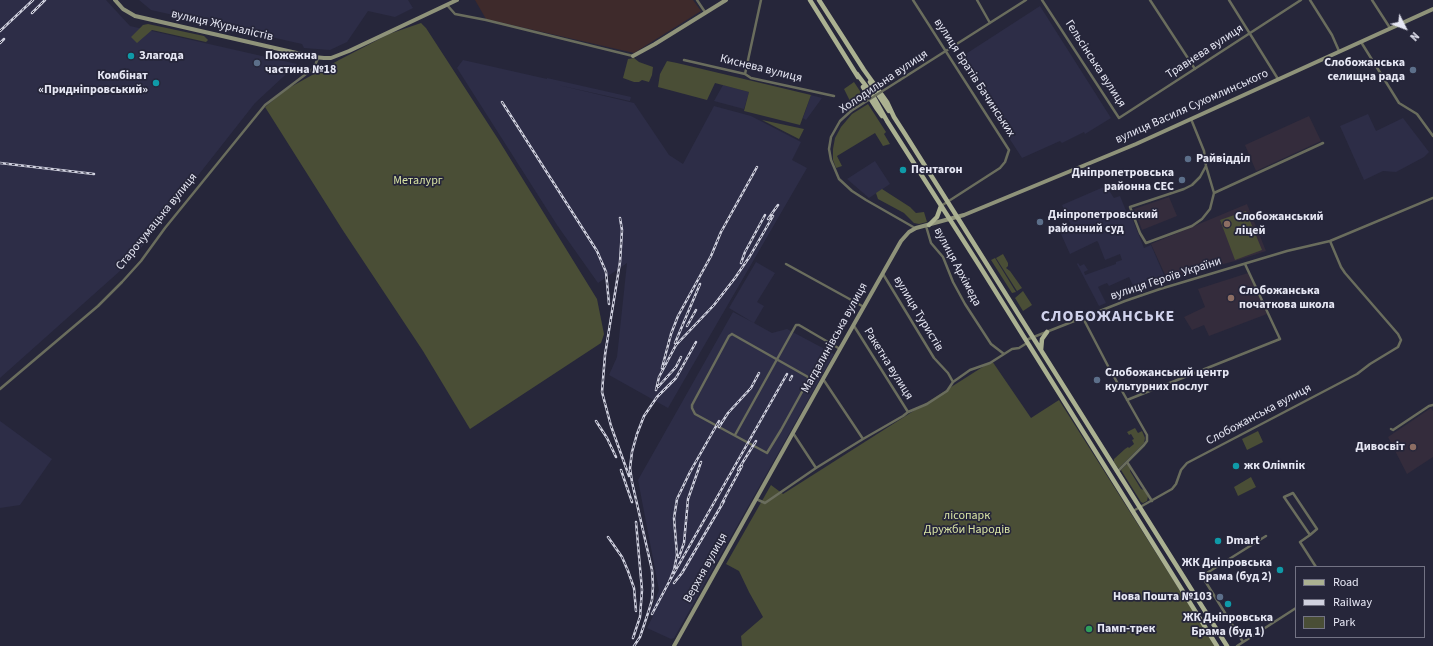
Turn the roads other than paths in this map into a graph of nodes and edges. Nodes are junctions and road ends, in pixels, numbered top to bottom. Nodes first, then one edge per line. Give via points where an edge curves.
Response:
1 (115, 0) edge
2 (457, 0) edge
3 (697, 0) edge
4 (726, 0) edge
5 (761, 0) edge
6 (810, 0) edge
7 (819, 0) edge
8 (913, 0) edge
9 (977, 0) edge
10 (1026, 0) edge
11 (1042, 0) edge
12 (1150, 0) edge
13 (1229, 0) edge
14 (1301, 0) edge
15 (1310, 0) edge
16 (1372, 0) edge
17 (447, 5) junction
18 (1433, 9) edge
19 (705, 12) junction
20 (990, 23) junction
21 (1390, 28) junction
22 (1250, 34) junction
23 (1360, 42) junction
24 (946, 51) junction
25 (1339, 51) junction
26 (633, 56) joint
27 (318, 58) junction
28 (684, 60) dead end
29 (1195, 69) junction
30 (745, 74) junction
31 (1278, 80) junction
32 (834, 96) dead end
33 (1119, 118) joint
34 (1191, 119) junction
35 (1433, 136) edge
36 (1323, 143) dead end
37 (1206, 166) junction
38 (1202, 173) junction
39 (1208, 173) junction
40 (1214, 193) junction
41 (1433, 198) edge
42 (947, 201) junction
43 (941, 206) junction
44 (958, 218) junction
45 (950, 219) junction
46 (928, 225) junction
47 (916, 228) junction
48 (1330, 241) junction
49 (786, 264) dead end
50 (1246, 264) junction
51 (883, 273) junction
52 (864, 307) junction
53 (1083, 318) junction
54 (854, 326) junction
55 (1046, 332) junction
56 (1032, 337) junction
57 (1027, 341) junction
58 (841, 349) junction
59 (1041, 350) junction
60 (1004, 354) junction
61 (777, 360) junction
62 (823, 379) junction
63 (953, 382) junction
64 (0, 388) edge
65 (1128, 400) junction
66 (1433, 406) edge
67 (908, 412) junction
68 (1391, 430) dead end
69 (793, 433) junction
70 (735, 435) junction
71 (862, 439) junction
72 (1127, 462) junction
73 (816, 468) junction
74 (1117, 472) junction
75 (756, 499) junction
76 (1152, 501) junction
77 (1139, 507) junction
78 (1133, 510) junction
79 (1310, 535) junction
80 (1266, 536) dead end
81 (1315, 566) edge
82 (1295, 609) edge
83 (1243, 642) junction
84 (674, 646) edge
85 (1218, 646) edge
86 (1227, 646) edge
87 (1237, 646) edge

1 - 27 street, вулиця Журналістів via 123,9 135,16
2 - 17 street
3 - 19 street
4 - 19 street
5 - 30 street
6 - 43 main road
7 - 42 main road
8 - 24 street, вулиця Братів Бачинських
9 - 20 street
10 - 20 street, Холодильна вулиця
11 - 33 street, Гельсінська вулиця
12 - 29 street
13 - 22 street
14 - 22 street, Травнева вулиця
15 - 25 street
16 - 21 street
17 - 26 street via 455,14
17 - 27 street, вулиця Журналістів via 349,51 331,58
18 - 21 street, вулиця Василя Сухомлинського
19 - 26 street
20 - 24 street, Холодильна вулиця
21 - 23 street, вулиця Василя Сухомлинського
22 - 29 street, Травнева вулиця
22 - 31 street
23 - 25 street, вулиця Василя Сухомлинського
23 - 35 street via 1399,103 1417,114
24 - 42 street, вулиця Братів Бачинських via 1009,150 1000,168
24 - 47 street, Холодильна вулиця, bridge via 851,111 840,122 829,149 839,179 852,191
25 - 31 street, вулиця Василя Сухомлинського
27 - 64 street, Старочумацька вулиця via 314,68 265,105 122,282 98,306
28 - 30 street, Киснева вулиця
29 - 33 street, Травнева вулиця
30 - 32 street, Киснева вулиця via 751,78
31 - 34 street, вулиця Василя Сухомлинського
34 - 37 street via 1204,151
34 - 44 street, вулиця Василя Сухомлинського
36 - 40 street
37 - 38 street
37 - 39 street
38 - 39 street
38 - 40 street via 1192,185 1180,192 1130,207 1146,243 1192,226 1202,219 1210,209
39 - 40 street
41 - 48 street, вулиця Героїв України
42 - 43 street, вулиця Братів Бачинських
42 - 44 main road
43 - 45 main road
43 - 46 main road via 938,218
44 - 45 street, Магдалинівська вулиця
44 - 56 main road
45 - 46 street, Магдалинівська вулиця
45 - 57 main road
46 - 47 street, Магдалинівська вулиця
46 - 60 street, вулиця Архімеда via 930,239 943,257 965,304 991,344
47 - 51 street, Магдалинівська вулиця via 904,236
48 - 50 street, вулиця Героїв України
48 - 76 street, Слобожанська вулиця via 1345,273 1398,334 1401,340 1398,347 1357,374 1187,463 1181,470 1175,487
49 - 52 street
50 - 53 street, вулиця Героїв України via 1157,290
50 - 65 street via 1280,339
51 - 52 street, Магдалинівська вулиця
51 - 63 street, вулиця Туристів via 934,358
52 - 54 street, Магдалинівська вулиця
53 - 55 street, вулиця Героїв України
53 - 65 street
54 - 58 street, Магдалинівська вулиця
54 - 67 street, Ракетна вулиця
55 - 56 street, вулиця Героїв України
55 - 59 main road
56 - 57 street, вулиця Героїв України
56 - 59 main road
57 - 60 street, вулиця Героїв України via 1019,348
57 - 78 main road
58 - 61 street via 798,324
58 - 62 street, Магдалинівська вулиця
59 - 74 main road
60 - 63 street, вулиця Героїв України via 970,370
61 - 70 street
61 - 70 street via 809,379 781,430 767,453
61 - 70 street via 732,334 729,336 692,408 695,414
62 - 69 street, Магдалинівська вулиця
62 - 71 street
63 - 67 street, вулиця Героїв України via 947,391
65 - 72 street via 1147,441
66 - 68 street via 1428,406
67 - 71 street, вулиця Героїв України
69 - 73 street
69 - 75 street, Магдалинівська вулиця
71 - 73 street, вулиця Героїв України
72 - 74 street
72 - 76 street
73 - 75 street, вулиця Героїв України via 765,503
74 - 77 main road
75 - 84 street, Верхня вулиця
76 - 77 street, Слобожанська вулиця
77 - 78 street, Слобожанська вулиця
77 - 86 main road
78 - 85 main road
79 - 79 street via 1306,529 1284,497 1293,493 1317,530
79 - 81 street via 1300,542
80 - 83 street via 1202,576
82 - 83 street
83 - 87 street

